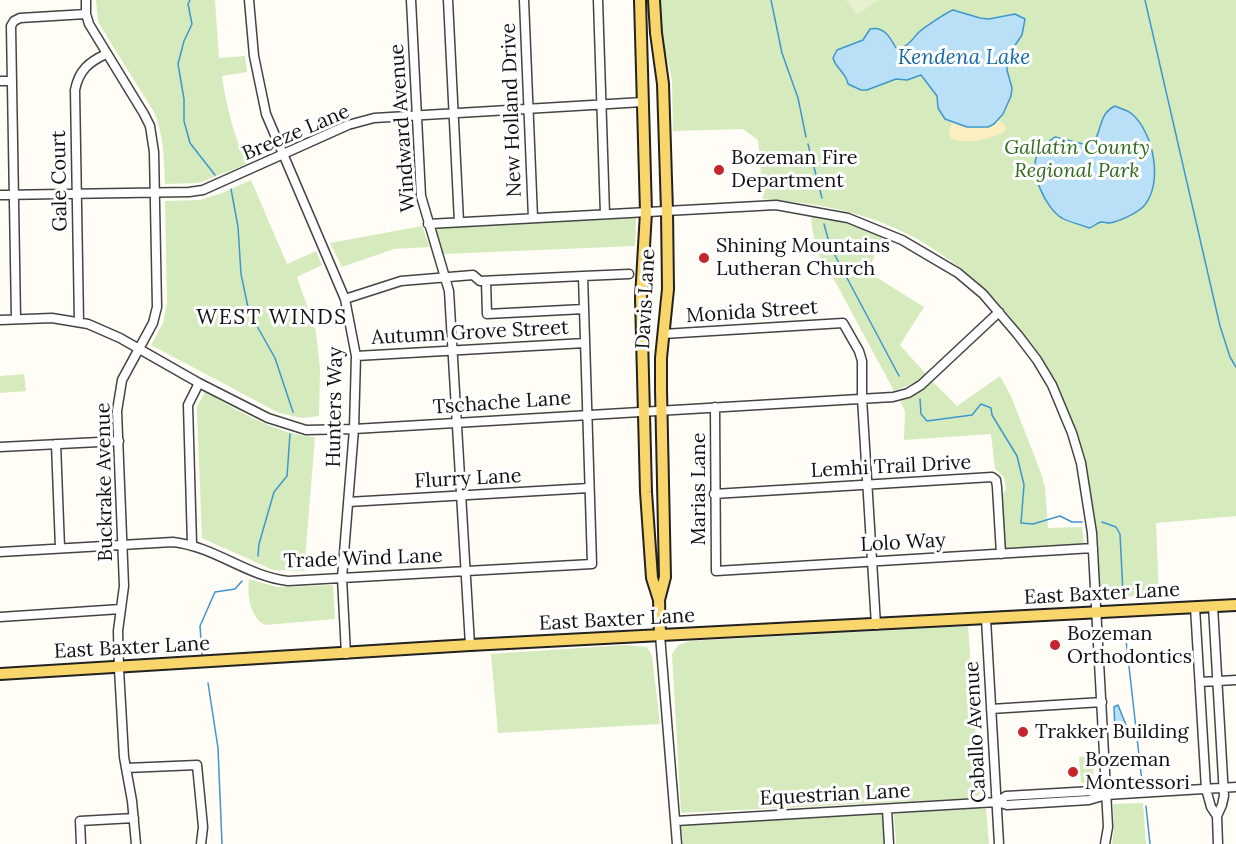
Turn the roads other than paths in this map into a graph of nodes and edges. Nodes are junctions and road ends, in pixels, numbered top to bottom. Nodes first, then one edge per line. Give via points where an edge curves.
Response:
1 (86, 0) edge
2 (249, 0) edge
3 (411, 0) edge
4 (448, 0) edge
5 (524, 0) edge
6 (598, 0) edge
7 (640, 0) edge
8 (654, 0) edge
9 (86, 14) junction
10 (106, 54) junction
11 (0, 81) edge
12 (10, 81) junction
13 (643, 102) junction
14 (602, 105) junction
15 (527, 109) junction
16 (452, 114) junction
17 (417, 116) junction
18 (282, 155) junction
19 (77, 193) junction
20 (156, 193) junction
21 (0, 195) edge
22 (15, 195) junction
23 (667, 211) junction
24 (646, 212) junction
25 (605, 214) junction
26 (533, 218) junction
27 (459, 222) junction
28 (428, 224) junction
29 (629, 274) dead end
30 (583, 276) junction
31 (445, 277) junction
32 (486, 281) junction
33 (345, 299) junction
34 (584, 309) junction
35 (999, 312) junction
36 (16, 319) junction
37 (0, 320) edge
38 (79, 322) junction
39 (663, 334) junction
40 (585, 343) junction
41 (138, 348) junction
42 (452, 350) junction
43 (356, 356) junction
44 (199, 383) junction
45 (862, 398) junction
46 (715, 407) junction
47 (662, 410) junction
48 (645, 411) junction
49 (588, 414) junction
50 (458, 422) junction
51 (354, 429) junction
52 (119, 441) junction
53 (56, 444) junction
54 (0, 447) edge
55 (868, 485) junction
56 (589, 488) junction
57 (714, 494) junction
58 (462, 496) junction
59 (348, 502) junction
60 (192, 544) junction
61 (123, 545) junction
62 (60, 548) junction
63 (1093, 548) junction
64 (0, 552) edge
65 (1001, 554) junction
66 (872, 561) junction
67 (466, 571) junction
68 (716, 571) joint
69 (342, 578) junction
70 (659, 600) junction
71 (1236, 605) edge
72 (1213, 606) junction
73 (1195, 607) junction
74 (121, 609) junction
75 (1097, 613) junction
76 (0, 617) edge
77 (986, 619) junction
78 (876, 625) junction
79 (660, 636) junction
80 (470, 645) junction
81 (346, 654) junction
82 (120, 668) junction
83 (0, 674) edge
84 (1236, 680) edge
85 (1217, 681) junction
86 (1200, 682) junction
87 (1102, 702) junction
88 (991, 709) junction
89 (126, 768) junction
90 (1236, 786) edge
91 (1223, 787) junction
92 (1206, 789) junction
93 (1106, 795) junction
94 (997, 802) junction
95 (887, 809) junction
96 (1217, 816) junction
97 (134, 818) junction
98 (676, 821) junction
99 (81, 844) edge
100 (136, 844) edge
101 (201, 844) edge
102 (677, 844) edge
103 (889, 844) edge
104 (999, 844) edge
105 (1105, 844) edge
106 (1218, 844) edge

1 - 9 street, Buckrake Avenue
2 - 18 street, Hunters Way via 261,98
3 - 17 street, Windward Avenue
4 - 16 street
5 - 15 street, New Holland Drive
6 - 14 street
7 - 13 main road, Davis Lane
8 - 23 main road, Davis Lane via 663,84
9 - 10 street, Buckrake Avenue
9 - 12 street via 14,21 10,31
10 - 19 street, Gale Court via 85,66 77,81
10 - 20 street, Buckrake Avenue via 150,126
11 - 12 street
12 - 22 street
13 - 14 street, Breeze Lane
13 - 24 main road, Davis Lane
14 - 15 street, Breeze Lane
14 - 25 street
15 - 16 street, Breeze Lane
15 - 26 street, New Holland Drive
16 - 17 street, Breeze Lane
16 - 27 street
17 - 18 street, Breeze Lane via 374,118 348,125
17 - 28 street, Windward Avenue via 422,196
18 - 20 street, Breeze Lane via 203,190
18 - 33 street, Hunters Way
19 - 20 street, Breeze Lane
19 - 22 street, Breeze Lane
19 - 38 street, Gale Court
20 - 41 street, Buckrake Avenue via 157,307 153,323
21 - 22 street, Breeze Lane
22 - 36 street
23 - 24 street
23 - 35 street via 776,205 829,213 926,252 958,273
23 - 39 main road, Davis Lane via 668,289
24 - 25 street
24 - 48 main road, Davis Lane via 641,298
25 - 26 street
26 - 27 street
27 - 28 street
28 - 31 street, Windward Avenue
29 - 30 street
30 - 32 street
30 - 34 street
31 - 32 street via 473,275
31 - 33 street via 401,281
31 - 42 street, Windward Avenue
32 - 34 street via 487,314
33 - 43 street, Hunters Way
34 - 40 street
35 - 45 street, Tschache Lane via 921,385 893,397
35 - 63 street via 1037,360 1062,407 1081,463
36 - 37 street, Tschache Lane
36 - 38 street, Tschache Lane
38 - 41 street, Tschache Lane
39 - 45 street, Monida Street via 843,323 862,361
39 - 47 main road, Davis Lane
40 - 42 street, Autumn Grove Street
40 - 49 street
41 - 44 street, Tschache Lane
41 - 52 street, Buckrake Avenue via 122,380 117,411
42 - 43 street, Autumn Grove Street
42 - 50 street, Windward Avenue
43 - 51 street, Hunters Way
44 - 51 street, Tschache Lane via 268,418 306,430
44 - 60 street via 188,405
45 - 46 street, Tschache Lane
45 - 55 street
46 - 47 street, Tschache Lane
46 - 57 street, Marias Lane
47 - 48 street, Tschache Lane
47 - 70 main road, Davis Lane via 665,577
48 - 49 street, Tschache Lane
48 - 70 main road, Davis Lane via 648,524 652,578
49 - 50 street, Tschache Lane
49 - 56 street
50 - 51 street, Tschache Lane
50 - 58 street, Windward Avenue
51 - 59 street, Hunters Way
52 - 53 street
52 - 61 street, Buckrake Avenue
53 - 54 street
53 - 62 street
55 - 57 street, Lemhi Trail Drive
55 - 65 street, Lemhi Trail Drive via 992,477 997,487
55 - 66 street
56 - 58 street, Flurry Lane
56 - 67 street, Trade Wind Lane via 592,564
57 - 68 street, Marias Lane
58 - 59 street, Flurry Lane
58 - 67 street, Windward Avenue
59 - 69 street, Hunters Way
60 - 61 street, Trade Wind Lane
60 - 69 street, Trade Wind Lane via 272,579
61 - 62 street, Trade Wind Lane
61 - 74 street, Buckrake Avenue
62 - 64 street, Trade Wind Lane
63 - 65 street, Lolo Way
63 - 75 street
65 - 66 street, Lolo Way
66 - 68 street, Lolo Way
66 - 78 street
67 - 69 street, Trade Wind Lane
67 - 80 street, Windward Avenue
69 - 81 street, Hunters Way
70 - 79 main road, Davis Lane
71 - 72 main road, East Baxter Lane
72 - 73 main road, East Baxter Lane
72 - 85 street
73 - 75 main road, East Baxter Lane
73 - 86 street
74 - 76 street
74 - 82 street, Buckrake Avenue
75 - 77 main road, East Baxter Lane
75 - 87 street
77 - 78 main road, East Baxter Lane
77 - 88 street, Caballo Avenue
78 - 79 main road, East Baxter Lane
79 - 80 main road, East Baxter Lane
79 - 98 street, Davis Lane
80 - 81 main road, East Baxter Lane
81 - 82 main road, East Baxter Lane
82 - 83 main road, East Baxter Lane
82 - 89 street, Buckrake Avenue
84 - 85 street
85 - 86 street
85 - 91 street
86 - 92 street
87 - 88 street
87 - 93 street
88 - 94 street, Caballo Avenue
89 - 97 street, Buckrake Avenue
89 - 101 street via 197,765
90 - 91 street, Equestrian Lane
91 - 92 street, Equestrian Lane
91 - 96 street
92 - 93 street, Equestrian Lane
92 - 96 street via 1210,807
93 - 94 street, Equestrian Lane via 1089,800 1007,805
93 - 105 street
94 - 95 street, Equestrian Lane
94 - 104 street, Caballo Avenue
95 - 98 street, Equestrian Lane
95 - 103 street
96 - 106 street
97 - 99 street via 80,821
97 - 100 street, Buckrake Avenue
98 - 102 street, Davis Lane

